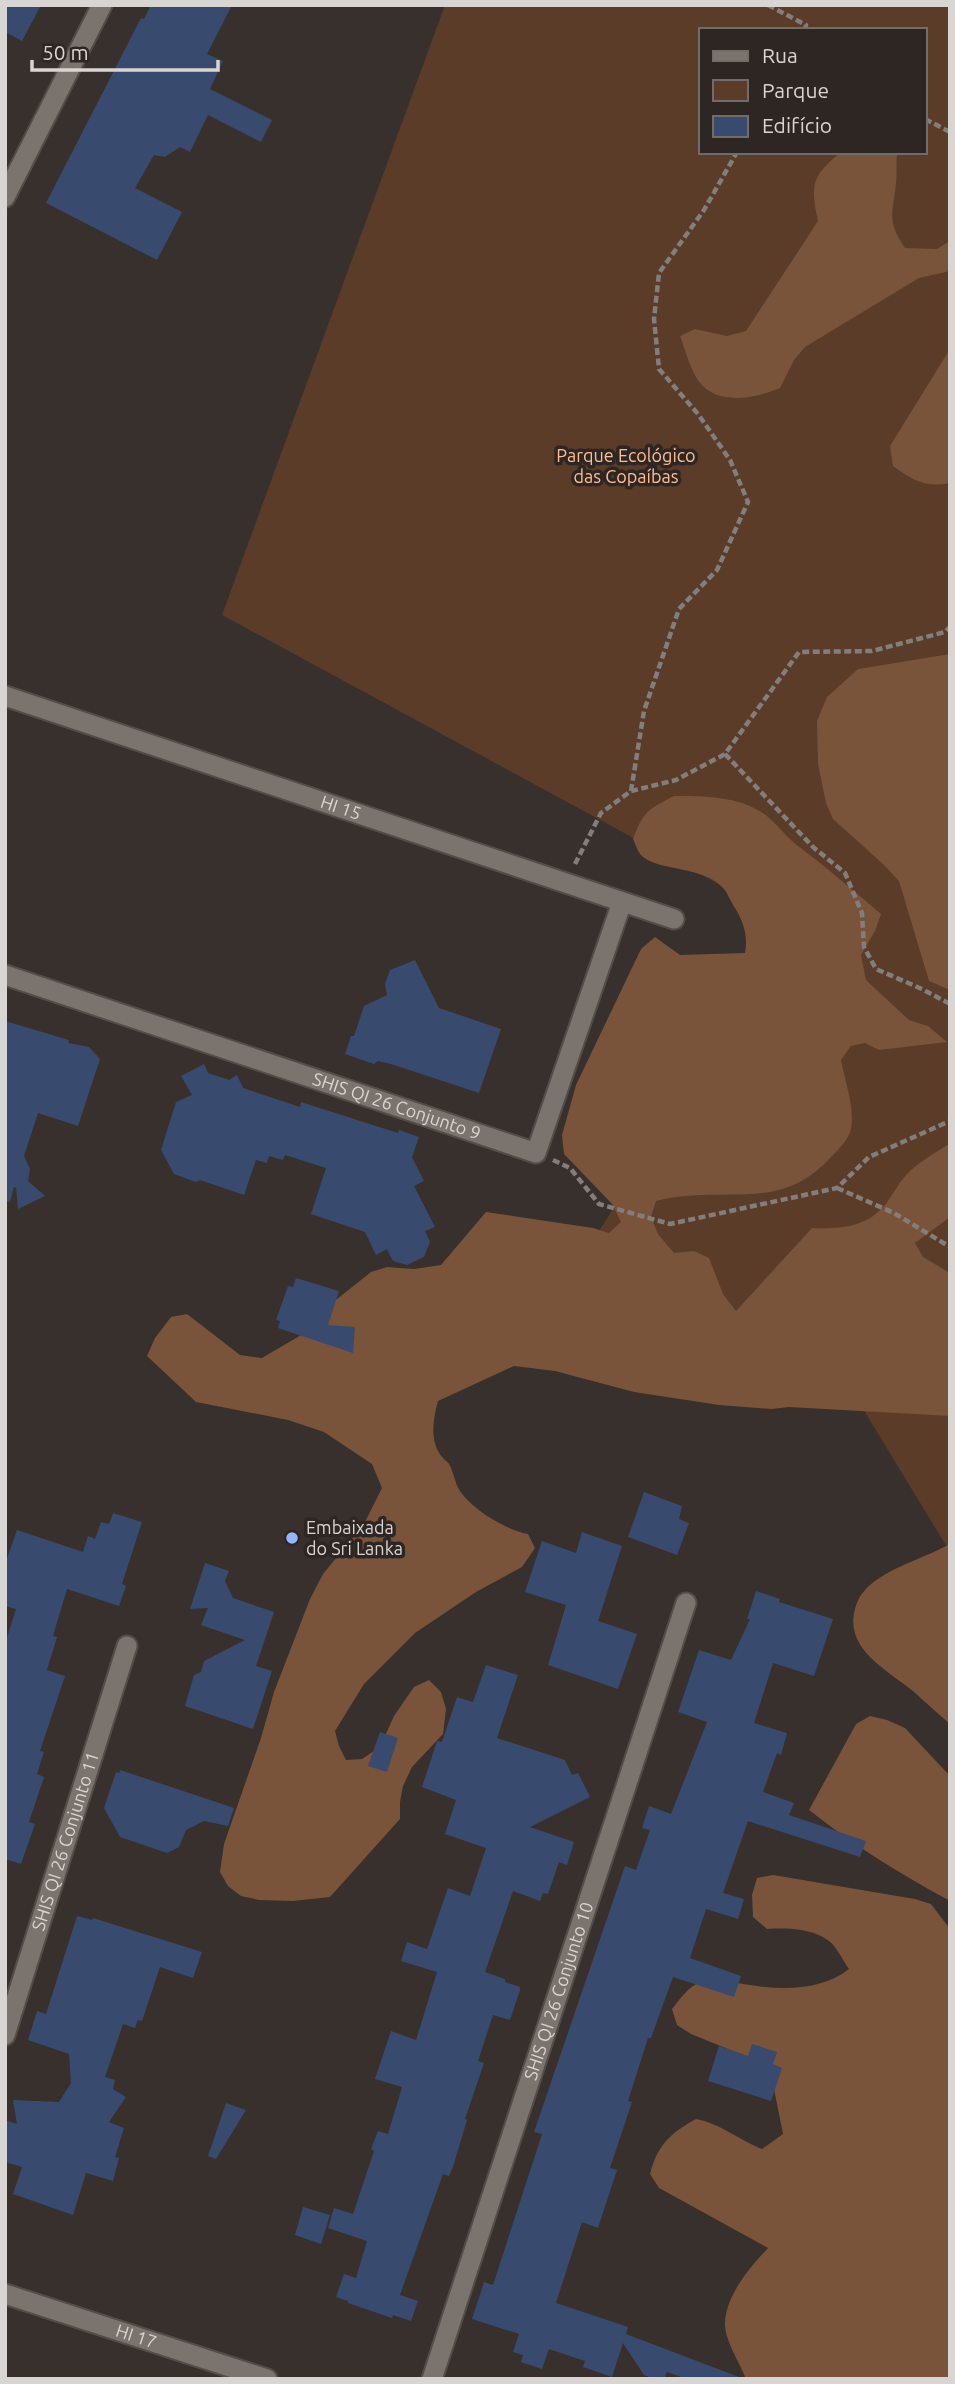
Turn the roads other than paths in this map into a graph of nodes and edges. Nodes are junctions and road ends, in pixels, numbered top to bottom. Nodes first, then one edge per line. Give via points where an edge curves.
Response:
1 (102, 5) edge
2 (5, 197) edge
3 (5, 696) edge
4 (622, 902) junction
5 (674, 919) dead end
6 (5, 975) edge
7 (686, 1602) dead end
8 (127, 1646) dead end
9 (5, 2035) edge
10 (5, 2294) edge
11 (267, 2379) edge
12 (432, 2379) edge

1 - 2 street
3 - 4 street, HI 15
4 - 5 street, HI 15
4 - 6 street, SHIS QI 26 Conjunto 9 via 536,1153
7 - 12 street, SHIS QI 26 Conjunto 10
8 - 9 street, SHIS QI 26 Conjunto 11
10 - 11 street, HI 17

